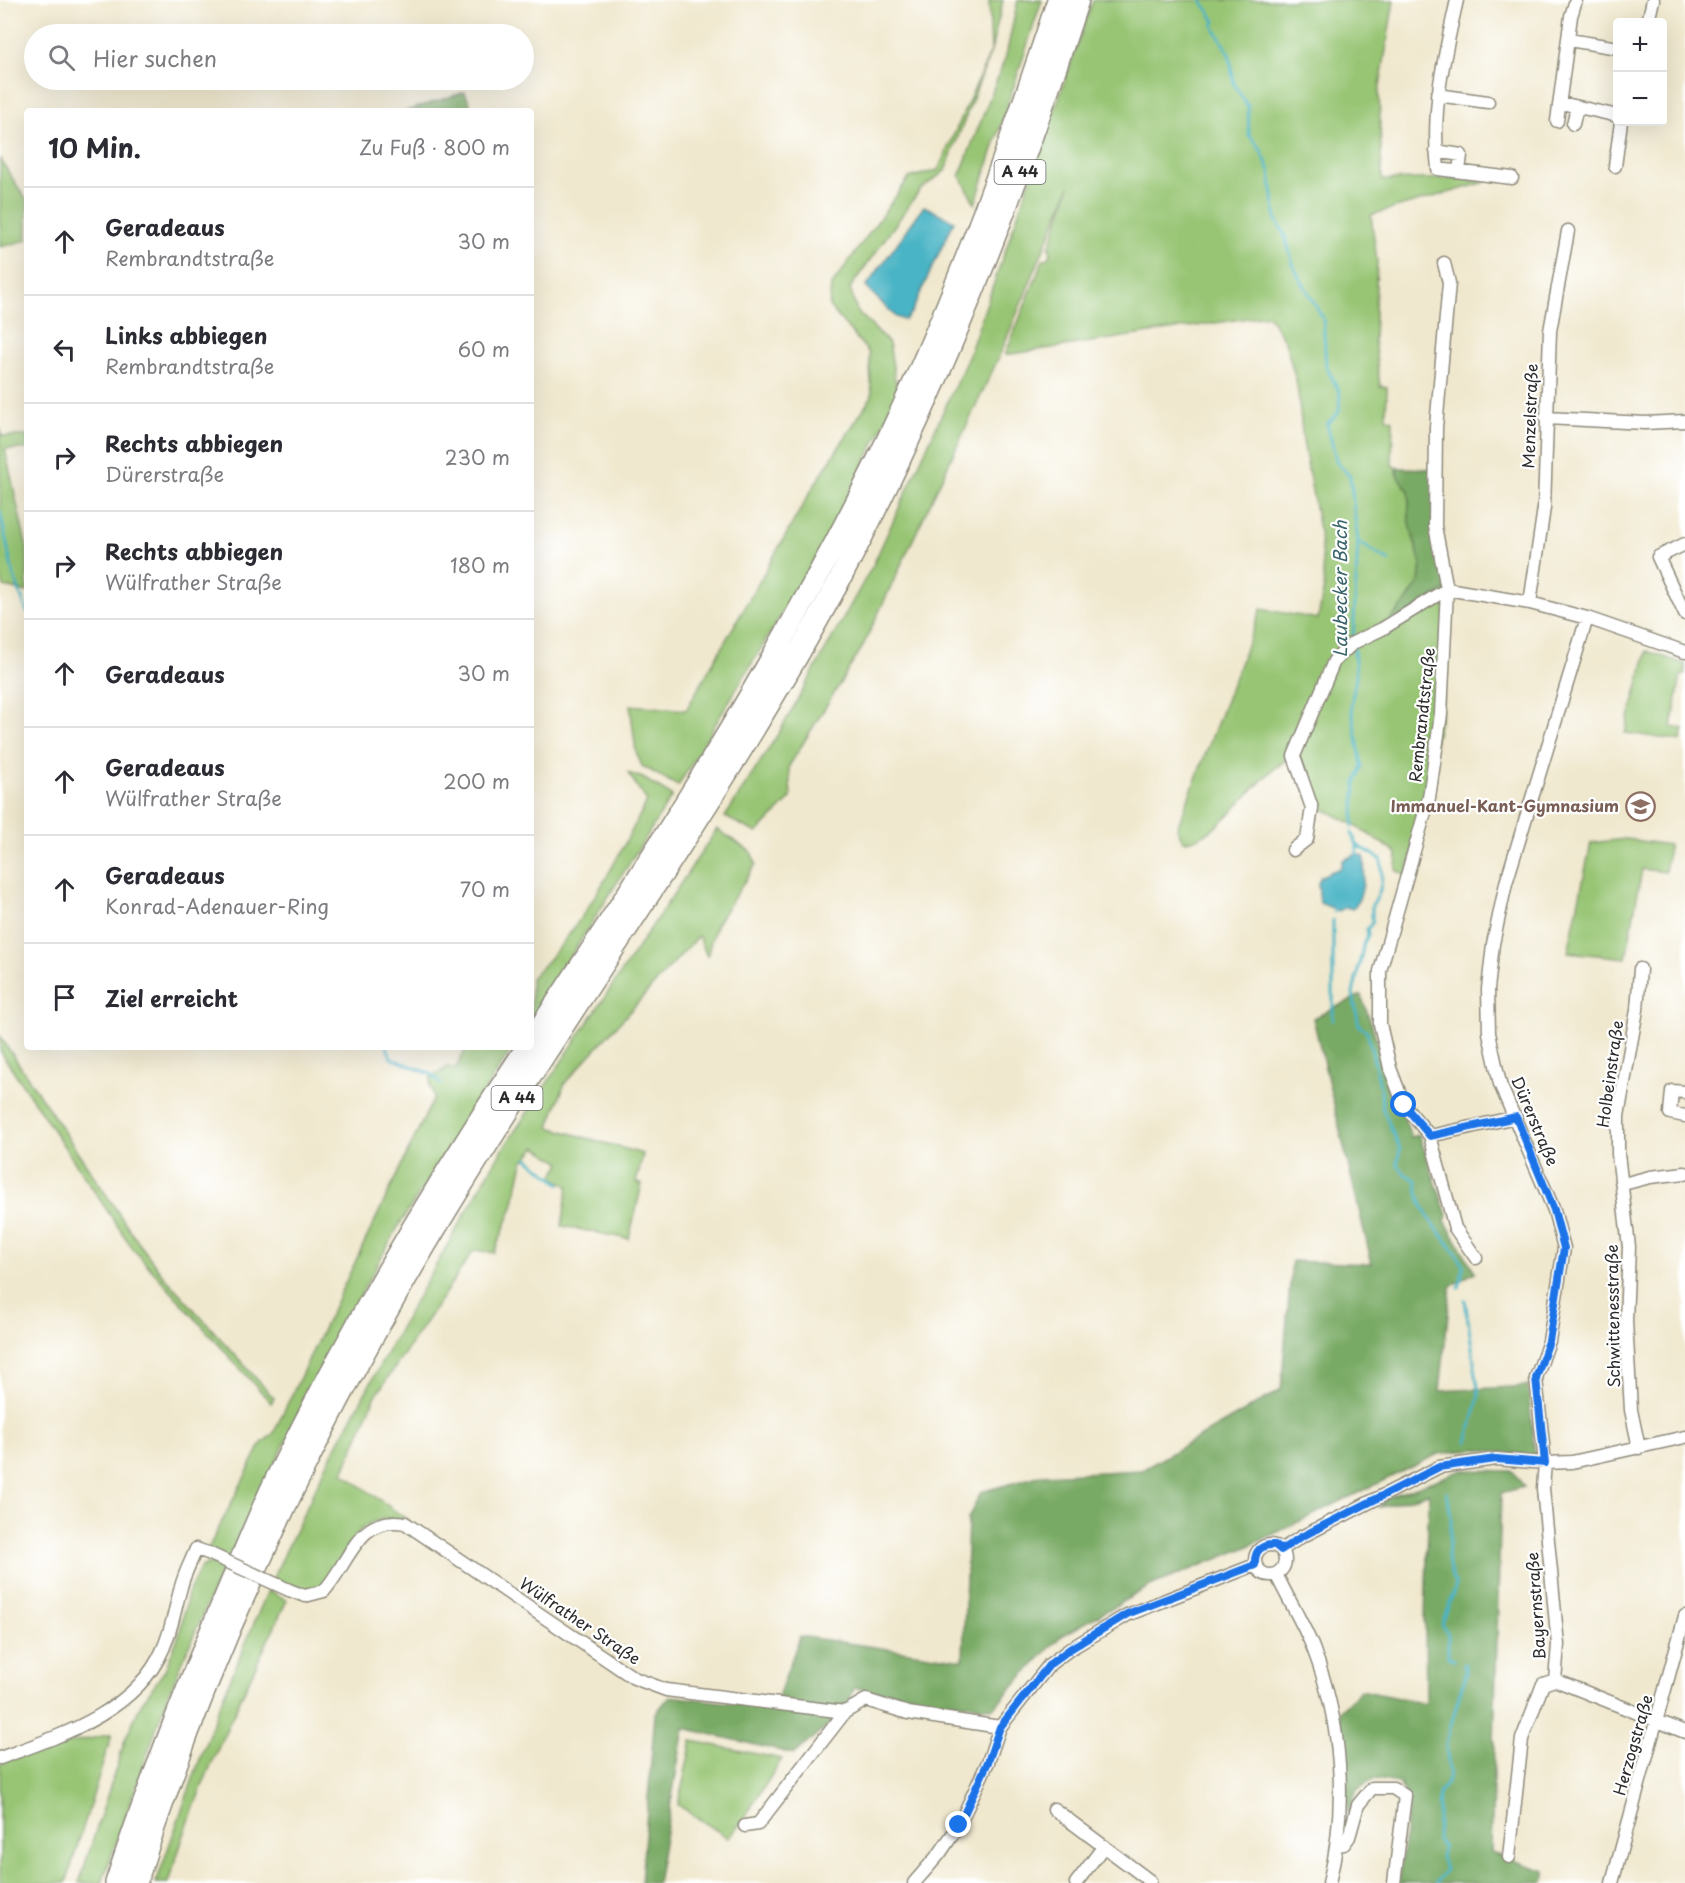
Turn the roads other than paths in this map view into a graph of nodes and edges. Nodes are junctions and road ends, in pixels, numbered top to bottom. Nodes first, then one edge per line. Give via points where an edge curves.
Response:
1 (1058, 0) edge
2 (1078, 0) edge
3 (1457, 0) edge
4 (1576, 0) edge
5 (1653, 0) edge
6 (1649, 18) edge
7 (1569, 40) junction
8 (1613, 47) edge
9 (1437, 95) junction
10 (1488, 102) dead end
11 (1561, 103) junction
12 (1576, 107) junction
13 (1613, 115) edge
14 (1557, 121) dead end
15 (1572, 124) dead end
16 (1620, 126) edge
17 (1615, 166) dead end
18 (1512, 178) dead end
19 (1568, 231) dead end
20 (1444, 263) dead end
21 (1546, 418) junction
22 (1685, 421) edge
23 (1685, 544) edge
24 (1447, 590) junction
25 (1530, 603) junction
26 (1685, 614) edge
27 (1587, 618) junction
28 (1685, 652) edge
29 (1293, 850) dead end
30 (1640, 969) dead end
31 (534, 1037) edge
32 (525, 1050) edge
33 (1685, 1092) edge
34 (1685, 1116) edge
35 (1516, 1117) junction
36 (1430, 1136) junction
37 (1685, 1173) edge
38 (1623, 1184) junction
39 (1476, 1258) dead end
40 (1685, 1437) edge
41 (1639, 1448) junction
42 (1545, 1463) junction
43 (1281, 1550) junction
44 (1255, 1565) junction
45 (1276, 1574) junction
46 (1685, 1616) edge
47 (1555, 1680) junction
48 (845, 1712) junction
49 (1656, 1720) junction
50 (1000, 1727) junction
51 (1685, 1732) edge
52 (0, 1758) edge
53 (1054, 1809) dead end
54 (745, 1826) dead end
55 (1337, 1845) junction
56 (1104, 1846) junction
57 (1509, 1857) dead end
58 (1150, 1881) dead end
59 (917, 1882) edge
60 (116, 1883) edge
61 (136, 1883) edge
62 (1076, 1883) edge
63 (1329, 1883) edge
64 (1394, 1883) edge
65 (1612, 1883) edge

1 - 31 highway, A 44 via 979,225 936,334 881,453 746,704 644,872
2 - 61 highway, A 44 via 1039,122 953,341 840,578 744,744 448,1208 361,1356 280,1518 204,1693
3 - 9 street
4 - 7 street
5 - 6 street
7 - 8 street
7 - 11 street
9 - 10 street
9 - 18 street via 1436,151 1461,155 1459,171
11 - 12 street
11 - 14 street
12 - 13 street
12 - 15 street
16 - 17 street
19 - 21 street, Menzelstraße via 1550,331
20 - 24 street, Rembrandtstraße via 1449,283 1436,427 1435,526
21 - 22 street
21 - 25 street, Menzelstraße via 1544,508
23 - 26 street via 1658,557
24 - 25 street
24 - 29 street via 1353,643 1334,661 1294,756 1312,808 1307,839
24 - 36 street, Rembrandtstraße via 1441,714 1429,798 1380,971 1380,1024 1390,1068 1404,1105
25 - 27 street
27 - 28 street
27 - 35 street, Dürerstraße via 1506,883 1493,944 1489,1033 1500,1084
30 - 38 street, Holbeinstraße via 1637,1010 1618,1116
32 - 60 highway, A 44 via 427,1203 343,1350 277,1478 183,1696
33 - 34 street via 1672,1090 1670,1113
35 - 36 street
35 - 42 street, Dürerstraße via 1554,1210 1564,1248 1549,1341 1536,1378
36 - 39 street via 1455,1228
37 - 38 street
38 - 41 street, Schwittenesstraße via 1629,1247 1626,1321 1631,1410
40 - 41 street
41 - 42 street via 1594,1459
42 - 43 street via 1496,1459 1439,1467
42 - 47 street, Bayernstraße via 1543,1488 1558,1645
43 - 44 street via 1275,1545 1262,1547
43 - 45 street via 1285,1563
44 - 45 street via 1264,1574
44 - 50 street via 1127,1614 1070,1649 1050,1664
45 - 55 street via 1312,1646 1328,1690 1341,1775
46 - 49 street, Herzogstraße
47 - 49 street, Bayernstraße
47 - 57 street via 1543,1684 1522,1739
48 - 50 street, Wülfrather Straße via 866,1700 908,1713
48 - 52 street, Wülfrather Straße, bridge via 666,1689 633,1678 405,1524 389,1520 369,1529 324,1591 304,1596 196,1549 163,1650 136,1688 100,1716
48 - 54 street via 758,1824
49 - 51 street, Bayernstraße
49 - 65 street, Herzogstraße
50 - 59 street via 959,1825
53 - 56 street
55 - 63 street
55 - 64 street via 1344,1844 1349,1837 1358,1805 1372,1788 1393,1788 1405,1796
56 - 58 street
56 - 62 street

